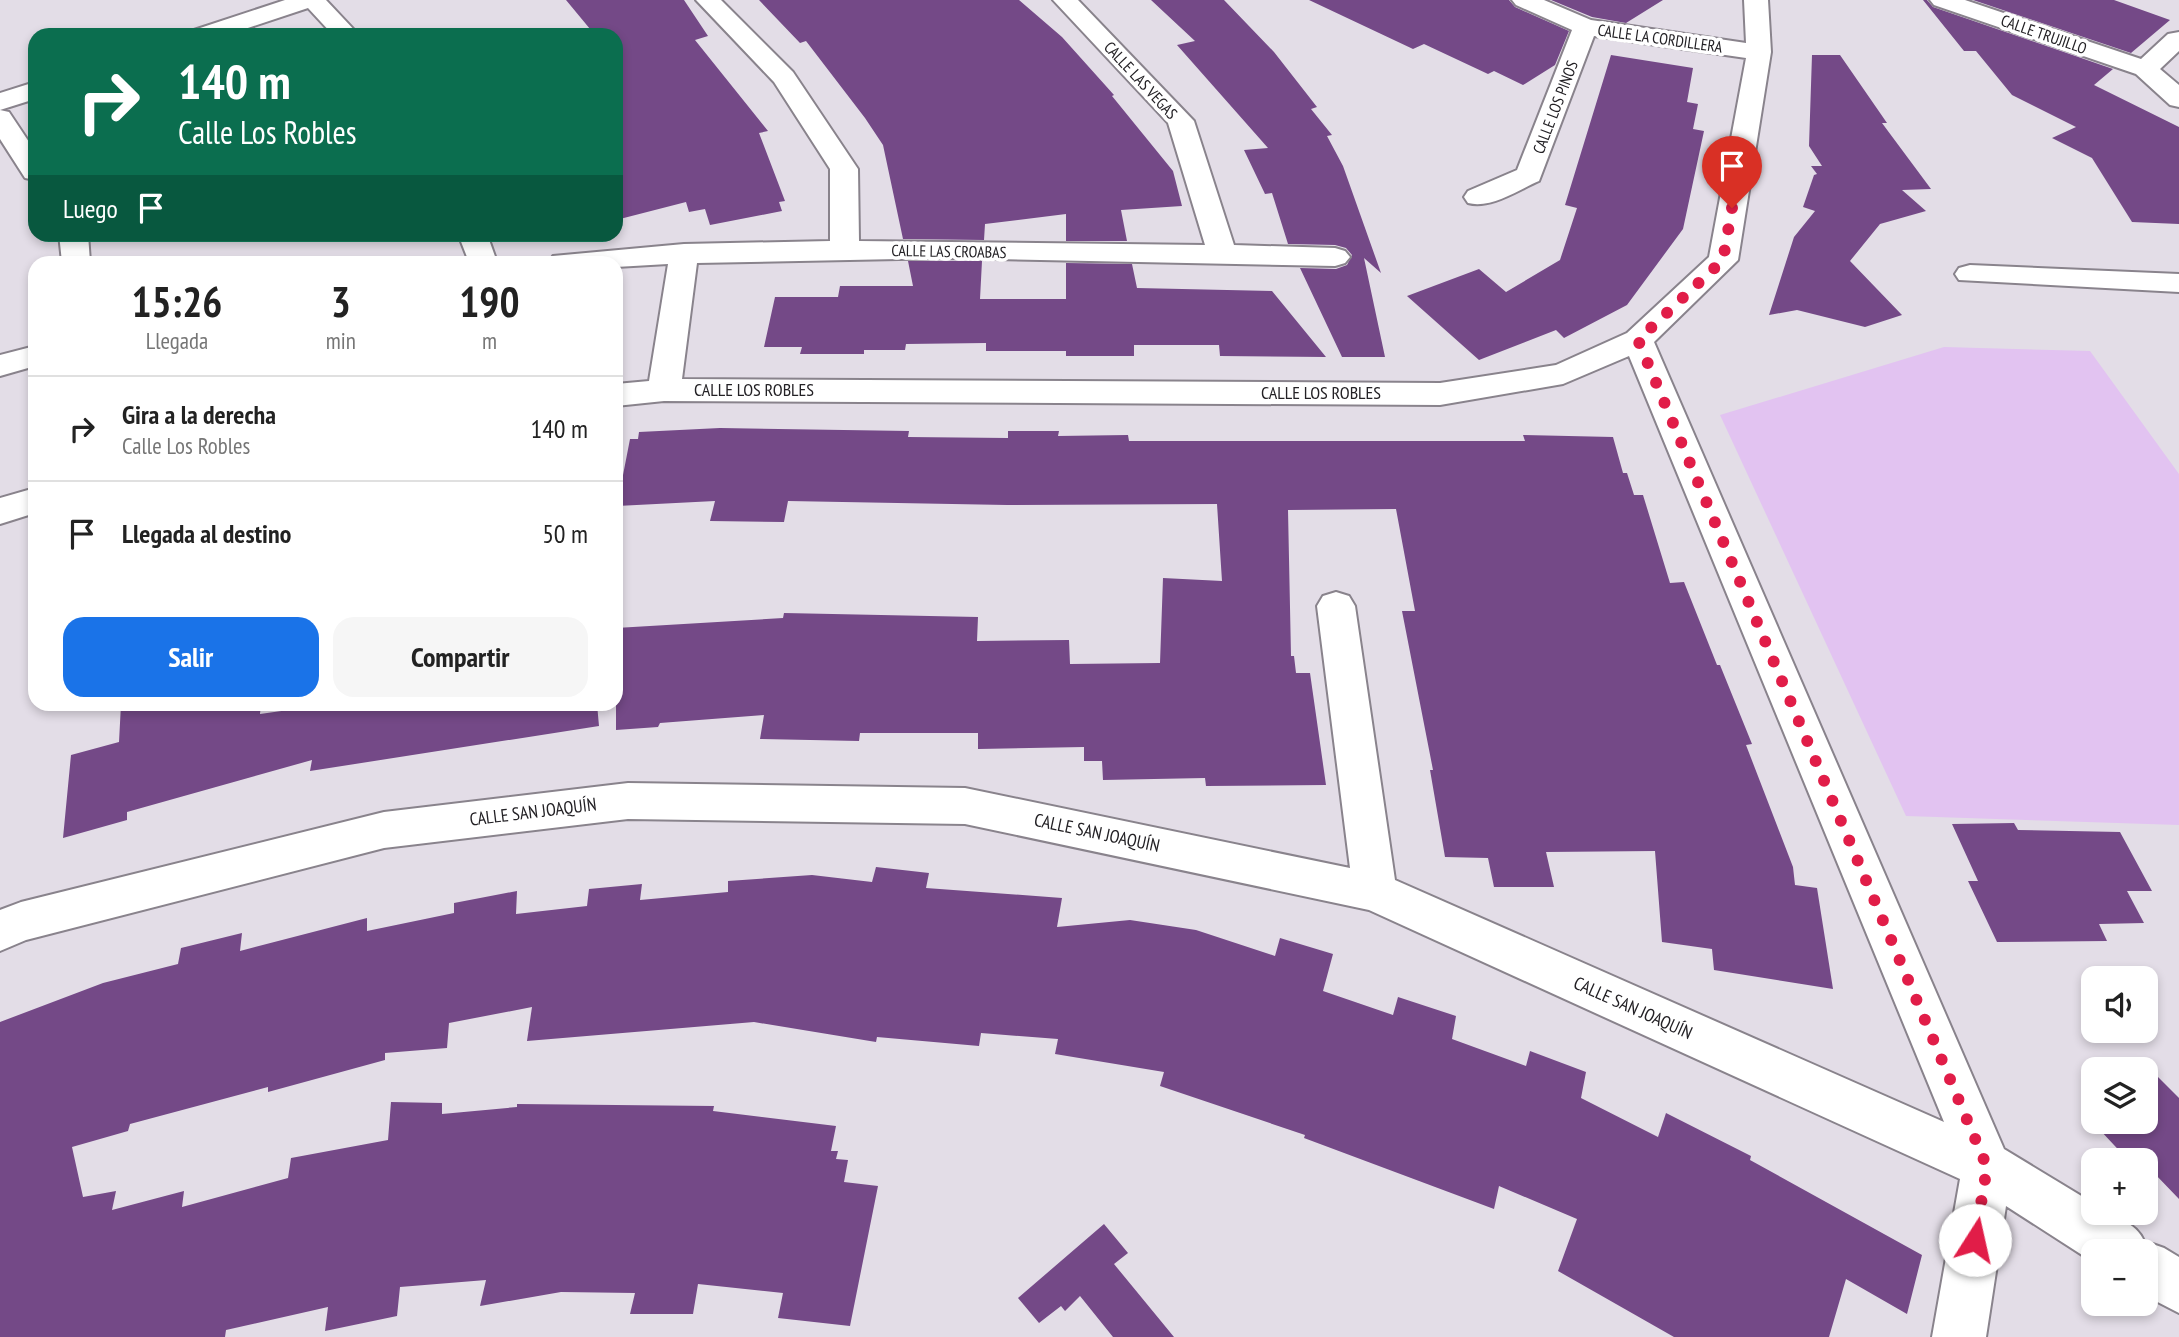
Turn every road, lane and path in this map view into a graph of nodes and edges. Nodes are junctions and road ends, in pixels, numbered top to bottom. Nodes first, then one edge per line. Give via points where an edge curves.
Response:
1 (311, 0) edge
2 (708, 0) edge
3 (1065, 0) edge
4 (1524, 0) edge
5 (1756, 0) edge
6 (1942, 0) edge
7 (1585, 27) junction
8 (225, 28) edge
9 (340, 28) edge
10 (2177, 39) dead end
11 (1759, 52) junction
12 (2145, 69) junction
13 (28, 92) edge
14 (2179, 99) edge
15 (0, 102) edge
16 (0, 118) edge
17 (28, 161) edge
18 (1478, 197) dead end
19 (845, 250) junction
20 (684, 253) junction
21 (1222, 254) junction
22 (1335, 257) dead end
23 (623, 258) edge
24 (1970, 274) dead end
25 (2179, 282) edge
26 (1638, 340) junction
27 (28, 358) edge
28 (0, 366) edge
29 (664, 390) junction
30 (623, 394) edge
31 (28, 502) edge
32 (0, 511) edge
33 (1336, 606) dead end
34 (1375, 892) junction
35 (0, 931) edge
36 (1987, 1167) junction
37 (2104, 1239) edge
38 (2158, 1274) edge
39 (2179, 1287) edge
40 (1959, 1337) edge

1 - 8 street
1 - 9 street
2 - 19 street via 784,77 844,169
3 - 21 street, CALLE LAS VEGAS via 1181,121
4 - 7 street, CALLE LA CORDILLERA
5 - 11 street, CALLE LOS ROBLES
6 - 12 street, CALLE TRUJILLO
7 - 11 street, CALLE LA CORDILLERA
7 - 18 street, CALLE LOS PINOS via 1529,175
10 - 12 street
11 - 26 street, CALLE LOS ROBLES via 1723,260
12 - 14 street
13 - 15 street
16 - 17 street
19 - 20 street, CALLE LAS CROABAS
19 - 21 street, CALLE LAS CROABAS
20 - 23 street, CALLE LAS CROABAS
20 - 29 street
21 - 22 street, CALLE LAS CROABAS
24 - 25 street
26 - 29 street, CALLE LOS ROBLES via 1563,374 1440,394
26 - 36 street
27 - 28 street
29 - 30 street, CALLE LOS ROBLES
31 - 32 street
33 - 34 street
34 - 35 street, CALLE SAN JOAQUÍN via 965,806 628,800 384,830 20,922
34 - 36 street, CALLE SAN JOAQUÍN
36 - 37 street, CALLE SAN JOAQUÍN
36 - 40 street
38 - 39 street

